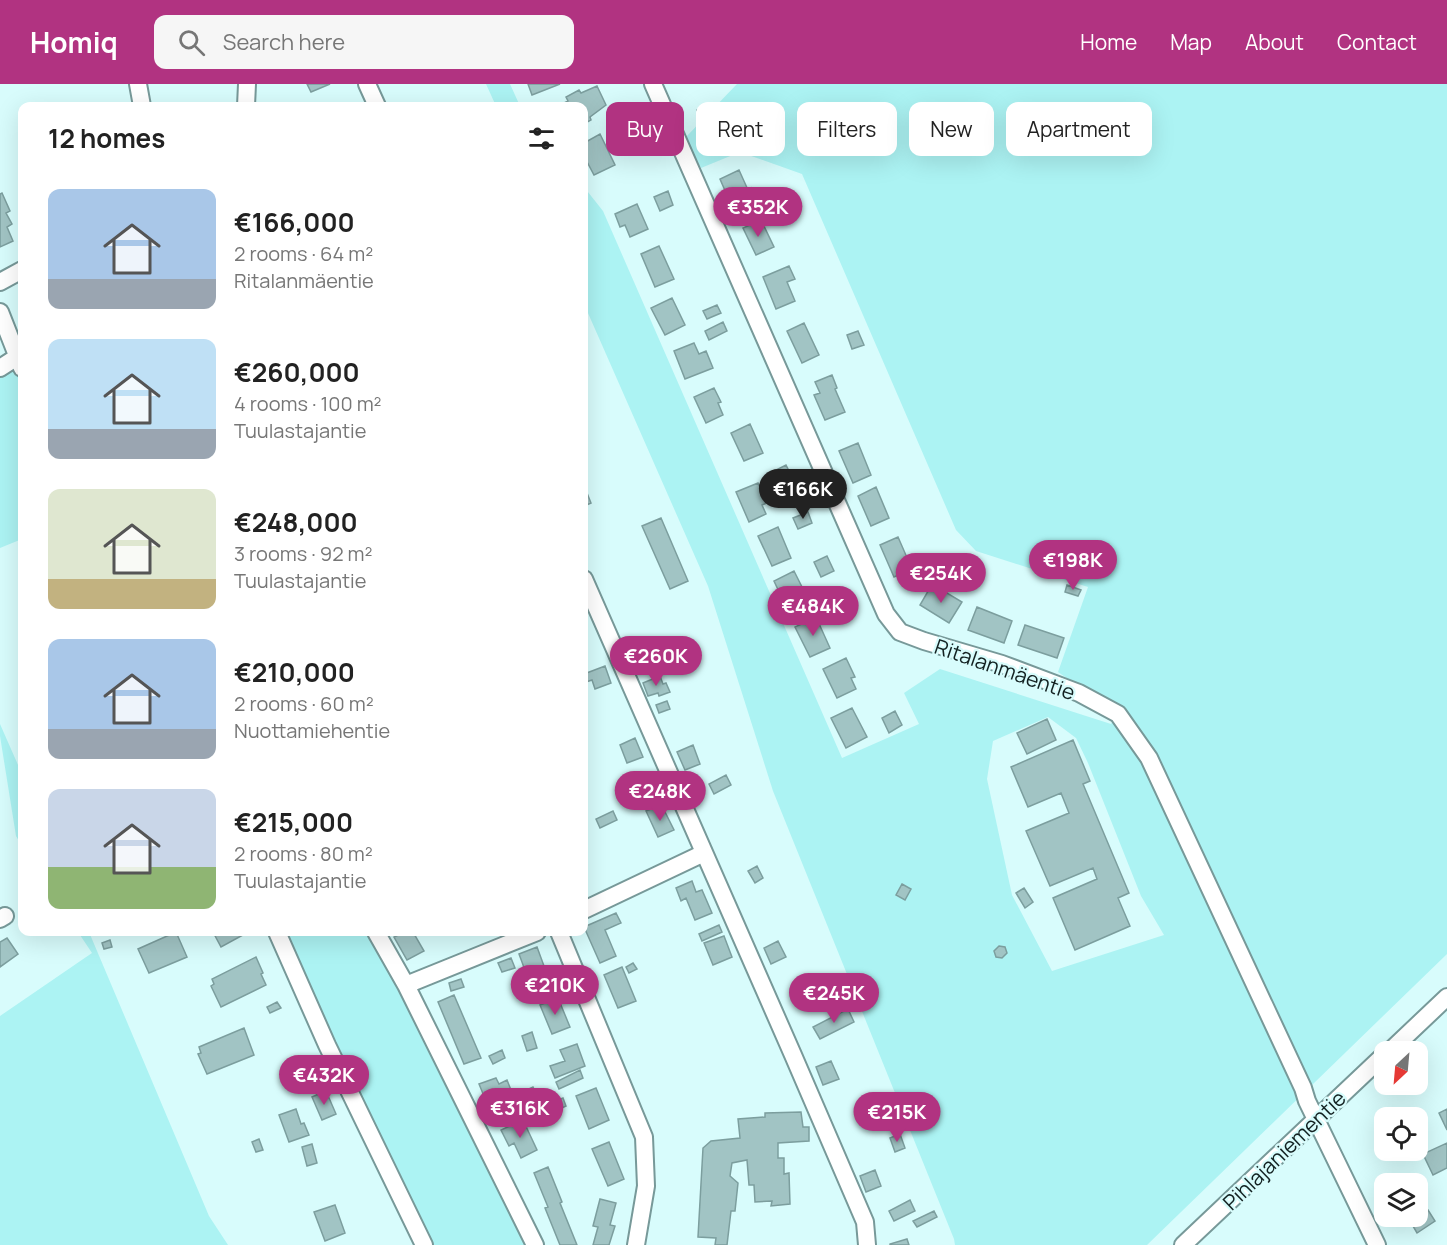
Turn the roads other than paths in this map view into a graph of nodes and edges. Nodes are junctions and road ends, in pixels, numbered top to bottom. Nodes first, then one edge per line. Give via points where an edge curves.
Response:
1 (138, 84) edge
2 (247, 84) edge
3 (367, 84) edge
4 (653, 84) edge
5 (141, 102) edge
6 (246, 102) edge
7 (375, 102) edge
8 (18, 272) edge
9 (0, 282) edge
10 (0, 312) edge
11 (18, 357) edge
12 (18, 363) edge
13 (0, 368) edge
14 (588, 588) edge
15 (704, 852) junction
16 (588, 908) edge
17 (279, 936) edge
18 (378, 936) edge
19 (527, 936) edge
20 (561, 936) edge
21 (406, 985) junction
22 (1447, 997) edge
23 (1401, 1041) edge
24 (1374, 1064) edge
25 (1316, 1119) junction
26 (424, 1245) edge
27 (536, 1245) edge
28 (636, 1245) edge
29 (867, 1245) edge
30 (1183, 1245) edge
31 (1377, 1245) edge

1 - 5 street
2 - 6 street
3 - 7 street
4 - 25 street, Ritalanmäentie via 886,614 900,632 1002,664 1079,693 1118,714 1149,758
8 - 9 street
10 - 11 street
12 - 13 street
14 - 15 street
15 - 16 street
15 - 29 street via 865,1222
17 - 26 street
18 - 21 street
19 - 21 street
20 - 28 street via 644,1137 646,1186
21 - 27 street
22 - 23 street
24 - 25 street, Pihlajaniementie
25 - 30 street, Pihlajaniementie
25 - 31 street, Ritalanmäentie

